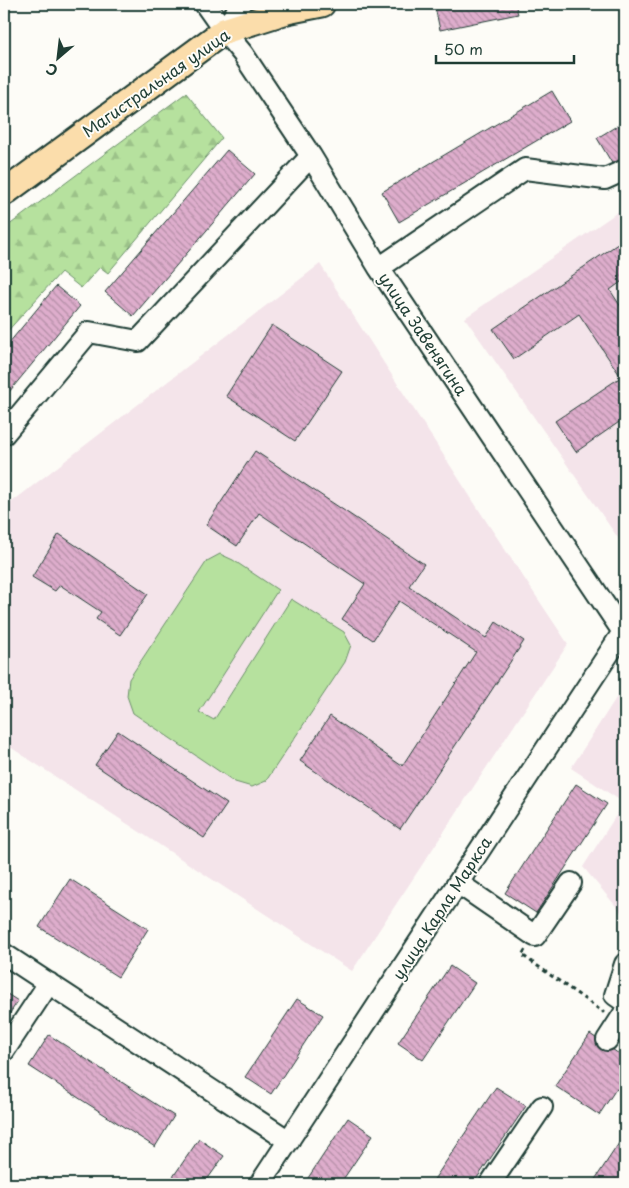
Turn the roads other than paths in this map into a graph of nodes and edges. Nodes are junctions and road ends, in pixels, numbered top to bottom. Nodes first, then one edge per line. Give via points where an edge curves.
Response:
1 (205, 4) edge
2 (241, 4) edge
3 (322, 4) edge
4 (224, 31) junction
5 (311, 156) junction
6 (625, 170) edge
7 (4, 193) edge
8 (379, 268) junction
9 (4, 434) edge
10 (624, 633) edge
11 (458, 883) junction
12 (571, 883) dead end
13 (4, 954) edge
14 (625, 964) edge
15 (49, 983) junction
16 (620, 998) edge
17 (625, 1012) edge
18 (607, 1040) dead end
19 (4, 1051) edge
20 (542, 1107) dead end
21 (289, 1141) junction
22 (260, 1184) edge
23 (490, 1184) edge

1 - 4 street, улица Завенягина
2 - 4 street
3 - 4 main road, Магистральная улица
4 - 5 street, улица Завенягина
4 - 7 main road, Магистральная улица
5 - 8 street, улица Завенягина
5 - 9 street via 138,341 88,332
6 - 8 street via 605,179 525,169
8 - 10 street, улица Завенягина
10 - 11 street, улица Карла Маркса
11 - 12 street via 535,936
11 - 21 street, улица Карла Маркса
13 - 15 street
14 - 16 street
15 - 19 street
15 - 21 street
17 - 18 street
20 - 23 street
21 - 22 street, улица Карла Маркса

